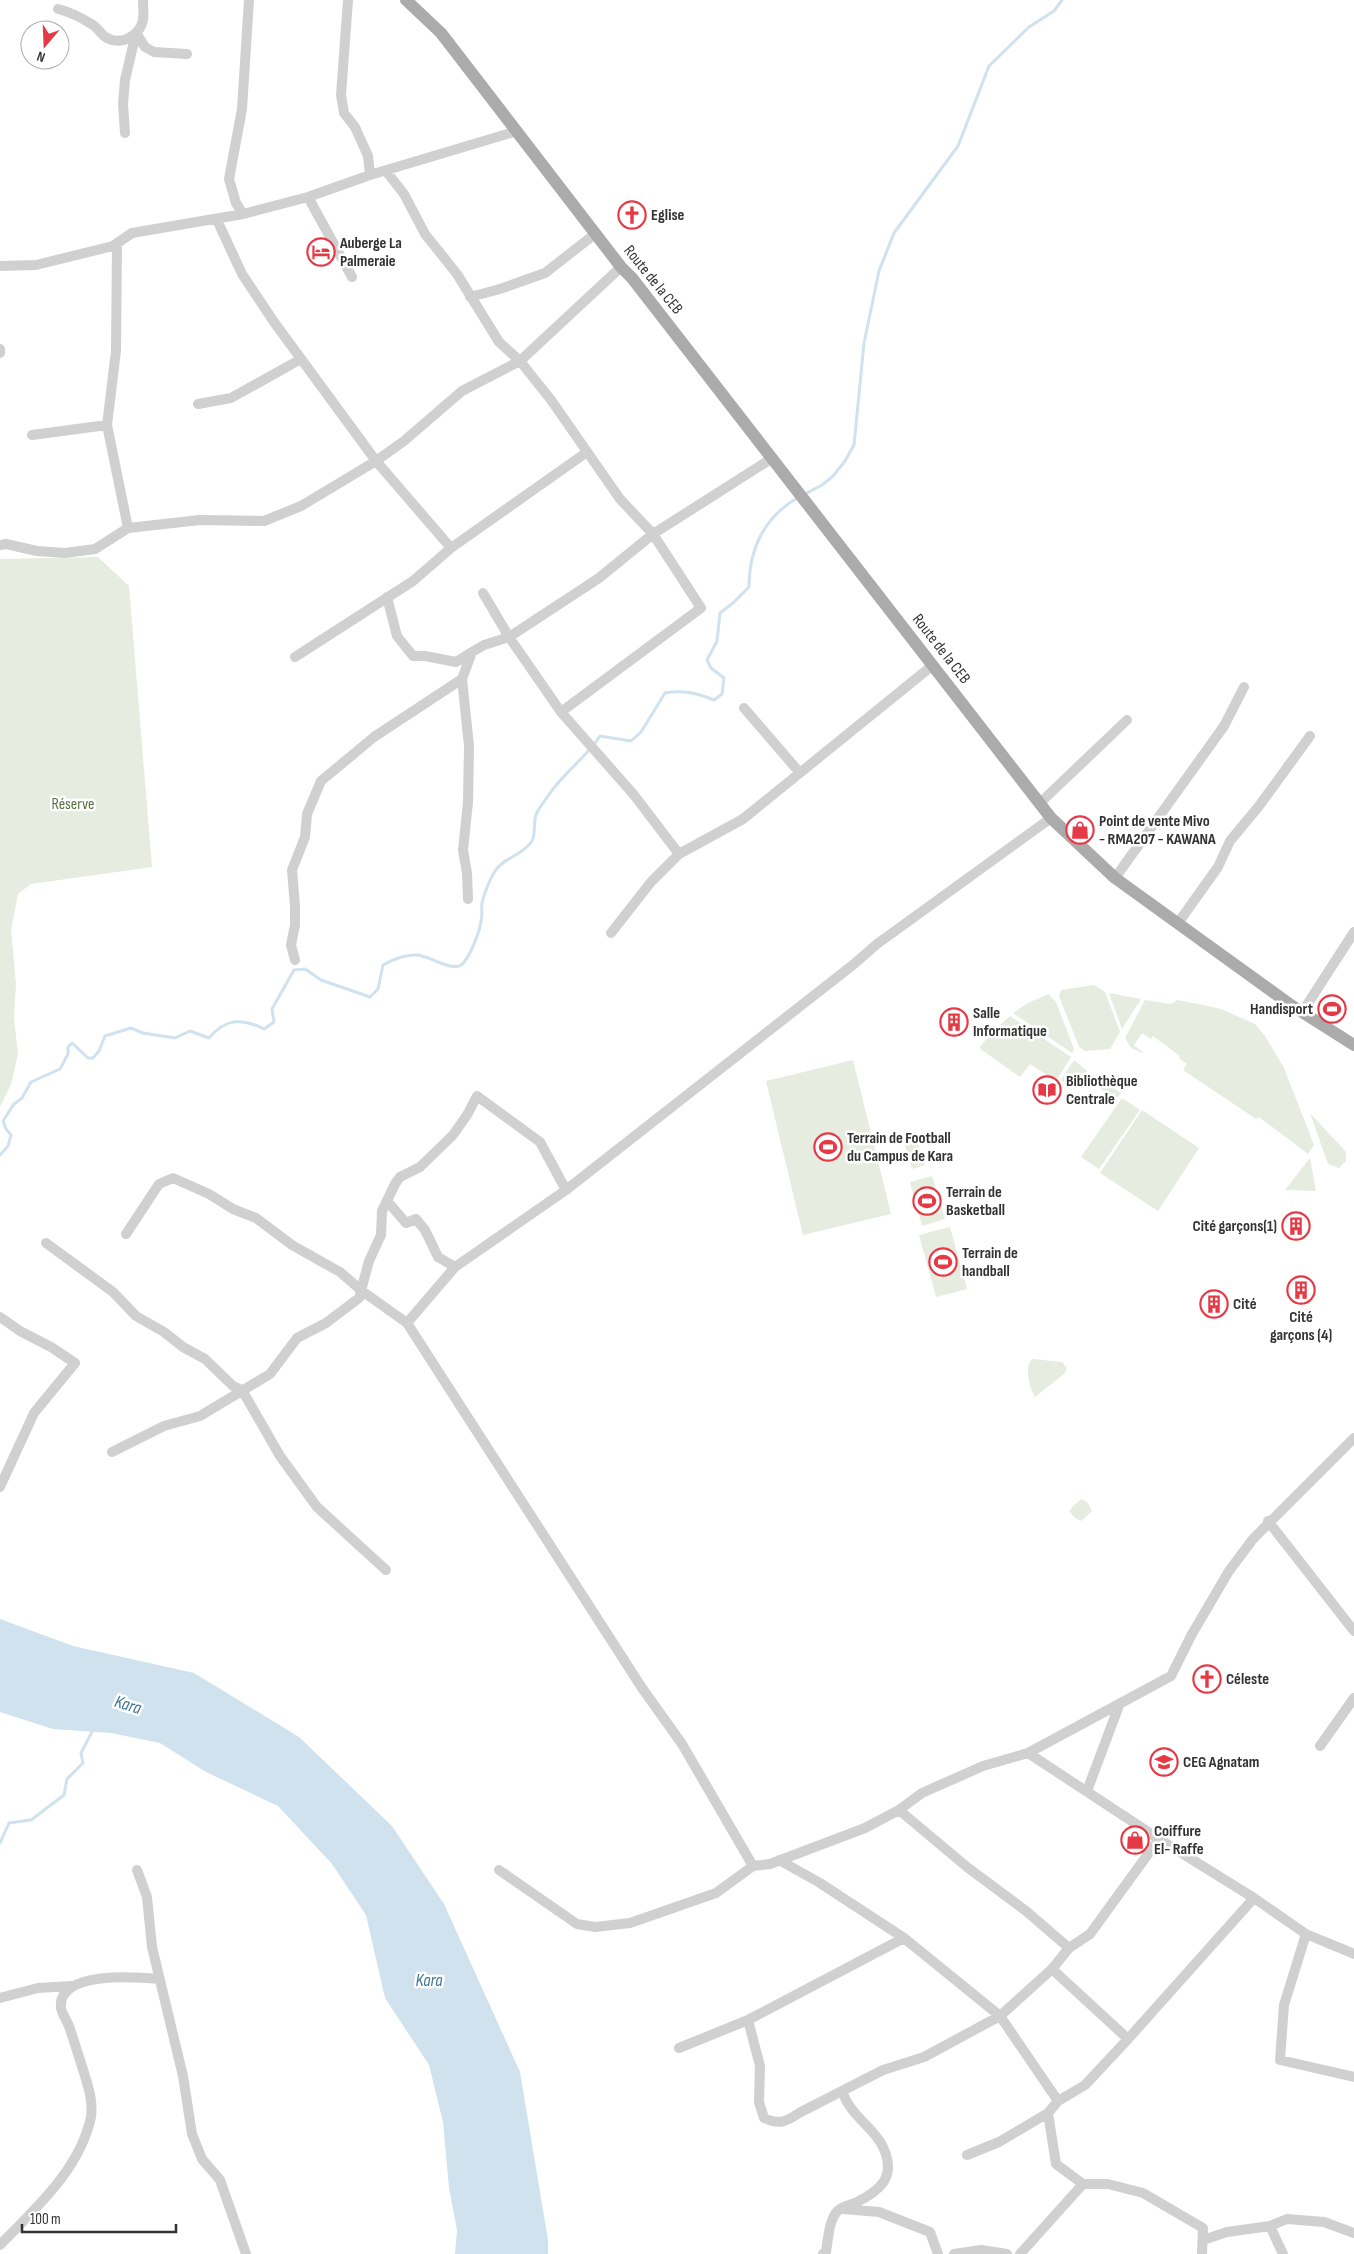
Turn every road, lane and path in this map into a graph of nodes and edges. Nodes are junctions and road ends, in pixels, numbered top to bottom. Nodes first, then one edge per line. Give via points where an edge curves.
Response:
1 (143, 0) edge
2 (249, 0) edge
3 (348, 0) edge
4 (406, 0) edge
5 (58, 9) dead end
6 (136, 33) junction
7 (188, 54) dead end
8 (517, 131) junction
9 (125, 133) dead end
10 (386, 170) junction
11 (370, 176) junction
12 (308, 197) junction
13 (243, 214) junction
14 (217, 220) junction
15 (595, 234) junction
16 (117, 243) junction
17 (0, 266) edge
18 (621, 267) junction
19 (352, 277) dead end
20 (470, 296) junction
21 (0, 349) edge
22 (0, 353) edge
23 (301, 359) junction
24 (520, 361) junction
25 (198, 404) dead end
26 (108, 425) junction
27 (32, 436) dead end
28 (587, 452) junction
29 (771, 459) junction
30 (376, 461) junction
31 (128, 528) junction
32 (0, 533) edge
33 (653, 534) junction
34 (3, 544) edge
35 (451, 548) junction
36 (483, 593) dead end
37 (387, 596) junction
38 (508, 637) junction
39 (472, 652) junction
40 (295, 657) dead end
41 (933, 666) junction
42 (462, 679) junction
43 (1244, 687) dead end
44 (744, 708) dead end
45 (561, 712) junction
46 (1127, 720) dead end
47 (1310, 736) dead end
48 (800, 773) junction
49 (1040, 804) junction
50 (1051, 818) junction
51 (679, 854) junction
52 (1115, 878) junction
53 (468, 899) dead end
54 (1178, 923) junction
55 (1354, 932) edge
56 (611, 934) dead end
57 (295, 960) dead end
58 (1303, 1011) junction
59 (1354, 1045) edge
60 (566, 1190) junction
61 (388, 1202) junction
62 (126, 1234) dead end
63 (46, 1243) dead end
64 (455, 1267) junction
65 (362, 1291) junction
66 (0, 1317) edge
67 (407, 1323) junction
68 (242, 1390) junction
69 (1353, 1441) edge
70 (112, 1452) dead end
71 (0, 1487) edge
72 (1268, 1522) junction
73 (386, 1570) dead end
74 (1354, 1631) edge
75 (1354, 1698) edge
76 (1120, 1703) junction
77 (1320, 1746) dead end
78 (1028, 1753) junction
79 (1087, 1791) junction
80 (899, 1810) junction
81 (1159, 1839) junction
82 (780, 1860) junction
83 (753, 1866) junction
84 (137, 1870) dead end
85 (499, 1870) dead end
86 (1254, 1898) junction
87 (1299, 1929) junction
88 (904, 1938) junction
89 (1070, 1948) junction
90 (1354, 1954) edge
91 (1052, 1969) junction
92 (160, 1979) junction
93 (72, 1986) junction
94 (0, 1998) edge
95 (1000, 2016) junction
96 (748, 2020) junction
97 (1128, 2040) junction
98 (679, 2048) dead end
99 (1354, 2077) edge
100 (842, 2091) junction
101 (1058, 2101) junction
102 (1048, 2113) junction
103 (967, 2155) dead end
104 (1083, 2184) junction
105 (840, 2209) junction
106 (1270, 2226) junction
107 (1354, 2233) edge
108 (1203, 2240) junction
109 (0, 2245) edge
110 (826, 2253) edge
111 (246, 2254) edge
112 (938, 2254) edge
113 (954, 2254) edge
114 (1006, 2254) edge
115 (1020, 2254) edge
116 (1202, 2254) edge
117 (1283, 2254) edge

1 - 6 street via 143,20
2 - 13 street via 242,109 229,179
3 - 11 street via 341,95 344,113 355,127 368,156
4 - 8 main road, Route de la CEB via 441,33
5 - 6 street via 94,26 106,38 116,41 129,39
6 - 7 street via 145,48 154,52
6 - 9 street via 125,80
8 - 10 street
8 - 15 main road, Route de la CEB
10 - 11 street
10 - 20 street via 404,194 425,234
11 - 12 street
12 - 13 street
12 - 19 street
13 - 14 street
14 - 16 street via 132,234
14 - 23 street via 242,274
15 - 18 main road, Route de la CEB
15 - 20 street via 545,273
16 - 17 street via 36,265
16 - 26 street via 116,351
18 - 24 street
18 - 29 main road, Route de la CEB
20 - 24 street via 499,342
21 - 22 street
23 - 25 street via 231,398
23 - 30 street
24 - 28 street
24 - 30 street via 462,391
26 - 27 street
26 - 31 street
28 - 33 street via 620,499
28 - 35 street
29 - 33 street
29 - 41 main road, Route de la CEB
30 - 31 street via 301,506 264,521 200,520
30 - 35 street
31 - 34 street via 95,549 73,552 37,551
32 - 34 street
33 - 38 street via 599,578
33 - 45 street via 701,608
35 - 37 street via 414,581
36 - 38 street
37 - 39 street via 397,636 413,656 456,662
37 - 40 street
38 - 39 street via 484,644
38 - 45 street
39 - 42 street
41 - 48 street
41 - 49 main road, Route de la CEB
42 - 53 street via 469,746 463,850
42 - 57 street via 374,737 321,782 307,814 305,838 292,870 295,916 291,945
43 - 52 street via 1224,726
44 - 48 street
45 - 51 street via 634,795
46 - 49 street
47 - 54 street via 1230,841 1218,867
48 - 51 street via 743,819
49 - 50 main road, Route de la CEB
50 - 52 main road, Route de la CEB
50 - 60 street via 877,944
51 - 56 street via 651,882
52 - 54 main road, Route de la CEB
54 - 58 main road, Route de la CEB
55 - 58 street
58 - 59 main road, Route de la CEB
60 - 61 street via 540,1142 477,1096 453,1135 420,1167 400,1177
60 - 64 street
61 - 64 street via 406,1223 416,1219 438,1257
61 - 65 street via 382,1211 381,1235 369,1261
62 - 65 street via 159,1184 173,1178 256,1218 292,1246 340,1272
63 - 68 street via 113,1292 136,1316 205,1359 233,1386
64 - 67 street
65 - 67 street
65 - 68 street via 359,1298 326,1323 297,1338 270,1374
66 - 71 street via 76,1363 34,1413
67 - 83 street via 642,1688 682,1744
68 - 70 street via 200,1416 164,1426
68 - 73 street via 280,1456 317,1507
69 - 72 street
72 - 74 street
72 - 76 street via 1229,1570 1170,1676
75 - 77 street
76 - 78 street
76 - 79 street
78 - 79 street
78 - 80 street via 983,1766 922,1793
79 - 81 street
80 - 82 street via 865,1828
80 - 89 street
81 - 86 street
81 - 89 street via 1090,1934
82 - 83 street
82 - 88 street
83 - 85 street via 716,1893 630,1923 595,1927 577,1924
84 - 92 street via 147,1897 152,1947
86 - 87 street
86 - 97 street
87 - 90 street
87 - 99 street via 1284,2005 1280,2060
88 - 95 street
88 - 96 street
89 - 91 street
91 - 95 street
91 - 97 street
92 - 93 street via 124,1976
92 - 111 street via 183,2076 192,2134 202,2160 220,2180
93 - 94 street via 38,1988
93 - 109 street via 61,2007 91,2097 91,2115 82,2147 63,2175
95 - 100 street via 924,2057 883,2070
95 - 101 street
96 - 98 street
96 - 100 street via 760,2066 760,2102 764,2118 775,2123 786,2122
97 - 101 street via 1085,2085
100 - 105 street via 849,2106 876,2135 888,2164 888,2176 867,2197
101 - 102 street
102 - 103 street via 999,2142
102 - 104 street via 1056,2164
104 - 108 street via 1108,2184 1143,2193 1203,2228
104 - 115 street
105 - 110 street via 835,2215
105 - 112 street via 879,2212 930,2232
106 - 107 street via 1287,2219 1324,2222
106 - 108 street via 1227,2232
106 - 117 street
108 - 116 street
113 - 114 street via 981,2250

